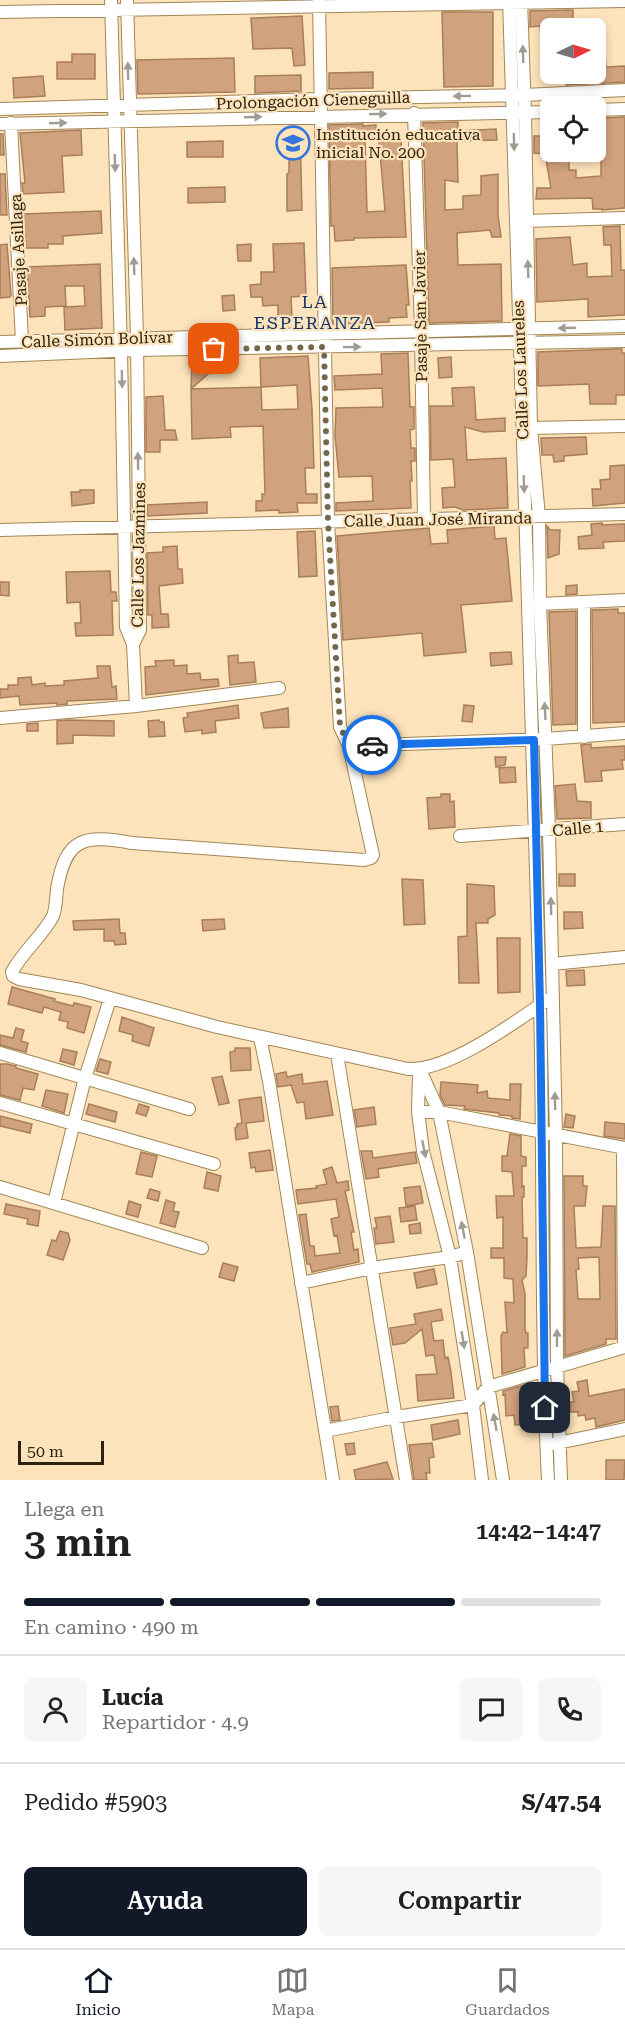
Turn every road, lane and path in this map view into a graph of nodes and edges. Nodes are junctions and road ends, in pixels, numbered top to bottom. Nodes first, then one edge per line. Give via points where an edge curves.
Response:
1 (625, 1) edge
2 (515, 2) edge
3 (319, 3) edge
4 (127, 4) edge
5 (111, 5) edge
6 (0, 12) edge
7 (625, 90) edge
8 (519, 95) junction
9 (319, 99) junction
10 (129, 105) junction
11 (113, 106) junction
12 (0, 109) edge
13 (625, 109) edge
14 (606, 110) edge
15 (540, 112) edge
16 (414, 113) junction
17 (519, 113) junction
18 (320, 115) junction
19 (129, 121) junction
20 (114, 122) junction
21 (6, 124) edge
22 (625, 218) edge
23 (526, 221) junction
24 (625, 326) edge
25 (524, 329) junction
26 (421, 332) junction
27 (323, 334) junction
28 (137, 336) junction
29 (121, 337) junction
30 (22, 341) junction
31 (625, 341) edge
32 (0, 342) edge
33 (525, 344) junction
34 (421, 346) junction
35 (324, 347) junction
36 (137, 350) junction
37 (121, 351) junction
38 (0, 356) edge
39 (625, 426) edge
40 (531, 428) junction
41 (625, 514) edge
42 (525, 516) junction
43 (539, 517) junction
44 (424, 519) junction
45 (328, 522) junction
46 (139, 526) junction
47 (123, 527) junction
48 (0, 530) edge
49 (625, 600) edge
50 (584, 602) junction
51 (540, 604) junction
52 (133, 644) junction
53 (279, 688) dead end
54 (136, 706) junction
55 (0, 718) edge
56 (625, 733) edge
57 (584, 737) junction
58 (540, 740) junction
59 (349, 746) junction
60 (625, 824) edge
61 (549, 830) junction
62 (536, 831) junction
63 (460, 836) dead end
64 (625, 957) edge
65 (552, 964) junction
66 (553, 996) junction
67 (110, 999) junction
68 (540, 1005) junction
69 (260, 1037) junction
70 (0, 1053) edge
71 (337, 1054) junction
72 (420, 1070) junction
73 (85, 1078) junction
74 (0, 1103) edge
75 (189, 1108) dead end
76 (418, 1112) junction
77 (439, 1112) junction
78 (74, 1125) junction
79 (541, 1132) junction
80 (556, 1134) junction
81 (624, 1148) edge
82 (214, 1164) dead end
83 (0, 1187) edge
84 (54, 1203) junction
85 (202, 1248) dead end
86 (467, 1251) junction
87 (450, 1257) junction
88 (372, 1268) junction
89 (301, 1283) junction
90 (625, 1347) edge
91 (557, 1366) junction
92 (543, 1370) junction
93 (489, 1387) junction
94 (473, 1405) junction
95 (396, 1417) junction
96 (625, 1429) edge
97 (325, 1431) junction
98 (560, 1443) junction
99 (546, 1446) junction
100 (333, 1480) edge
101 (406, 1480) edge
102 (482, 1480) edge
103 (503, 1480) edge
104 (548, 1480) edge
105 (561, 1480) edge

1 - 2 street
2 - 3 street
2 - 8 street, Calle Los Laureles
3 - 4 street
3 - 9 street
4 - 5 street
10 -> 4 street, Calle Los Jazmines
5 - 6 street
5 - 11 street, Calle Los Jazmines
7 - 8 street, Prolongación Cieneguilla
8 -> 9 street, Prolongación Cieneguilla
8 - 17 street, Calle Los Laureles
9 - 10 street, Prolongación Cieneguilla
9 - 18 street
10 - 11 street, Prolongación Cieneguilla
10 - 19 street, Calle Los Jazmines
11 - 12 street, Prolongación Cieneguilla
11 - 20 street, Calle Los Jazmines
13 - 14 street
15 - 17 street, Prolongación Cieneguilla
16 - 17 street, Prolongación Cieneguilla
18 -> 16 street, Prolongación Cieneguilla
16 - 26 street, Pasaje San Javier
17 - 23 street, Calle Los Laureles
17 -> 25 street, Calle Los Laureles
19 -> 18 street, Prolongación Cieneguilla
18 - 27 street
19 - 20 street, Prolongación Cieneguilla
28 -> 19 street, Calle Los Jazmines
21 -> 20 street, Prolongación Cieneguilla
20 -> 29 street, Calle Los Jazmines
21 - 30 street, Pasaje Asillaga
22 - 23 street
25 -> 23 street, Calle Los Laureles
24 -> 25 street, Calle Simón Bolívar
25 - 26 street, Calle Simón Bolívar
25 - 33 street, Calle Los Laureles
26 - 27 street, Calle Simón Bolívar
26 - 34 street, Pasaje San Javier
27 - 28 street, Calle Simón Bolívar
27 - 35 street
28 - 29 street, Calle Simón Bolívar
28 - 36 street, Calle Los Jazmines
29 - 30 street, Calle Simón Bolívar
29 - 37 street, Calle Los Jazmines
30 - 32 street, Calle Simón Bolívar
31 - 33 street, Calle Simón Bolívar
33 - 34 street, Calle Simón Bolívar
33 - 40 street, Calle Los Laureles
33 -> 42 street, Calle Los Laureles
35 -> 34 street, Calle Simón Bolívar
34 - 44 street, Pasaje San Javier
35 - 36 street, Calle Simón Bolívar
35 - 45 street
36 - 37 street, Calle Simón Bolívar
46 -> 36 street, Calle Los Jazmines
37 - 38 street, Calle Simón Bolívar
37 -> 47 street, Calle Los Jazmines
39 - 40 street
40 - 43 street, Calle Los Laureles
41 - 43 street, Calle Juan José Miranda
42 - 43 street, Calle Juan José Miranda
42 - 44 street, Calle Juan José Miranda
42 - 58 street, Calle Los Laureles
43 - 51 street, Calle Los Laureles
44 - 45 street, Calle Juan José Miranda
45 - 46 street, Calle Juan José Miranda
45 - 59 street via 340,726
46 - 47 street, Calle Juan José Miranda
46 - 52 street, Calle Los Jazmines via 140,630
47 - 48 street, Calle Juan José Miranda
47 - 52 street, Calle Los Jazmines via 126,627
49 - 50 street
50 - 51 street
50 - 57 street
58 -> 51 street, Calle Los Laureles
52 - 54 street
53 - 54 street
54 - 55 street
56 - 57 street
57 - 58 street
58 - 59 street
58 - 61 street
58 - 62 street
59 - 67 street via 370,842 369,860 94,838 74,846 62,870 54,915 12,972 19,979
60 - 61 street, Calle 1
61 - 62 street, Calle 1
65 -> 61 street
62 - 63 street, Calle 1
62 - 68 street
64 - 65 street
65 - 66 street
66 - 68 street
80 -> 66 street
67 - 69 street
67 - 73 street
68 - 72 street via 466,1051
68 - 79 street
69 - 71 street
69 - 89 street
70 - 73 street
71 - 72 street
71 - 88 street
72 - 76 street
72 - 77 street
73 - 75 street
73 - 78 street
74 - 78 street
76 - 77 street
76 -> 87 street via 423,1151
77 - 79 street
86 -> 77 street
78 - 82 street
78 - 84 street
79 - 80 street
79 - 92 street
80 - 81 street
91 -> 80 street
81 - 90 street
83 - 84 street
84 - 85 street
86 - 87 street
86 - 93 street
87 - 88 street
87 -> 94 street
88 - 89 street
88 - 95 street
89 - 97 street
90 - 91 street
91 - 92 street
91 - 98 street
92 - 93 street
92 - 99 street
93 - 94 street
103 -> 93 street
94 - 95 street
94 - 102 street
95 - 97 street
95 - 101 street
96 - 98 street
97 - 100 street
98 - 99 street
98 - 105 street
99 - 104 street

